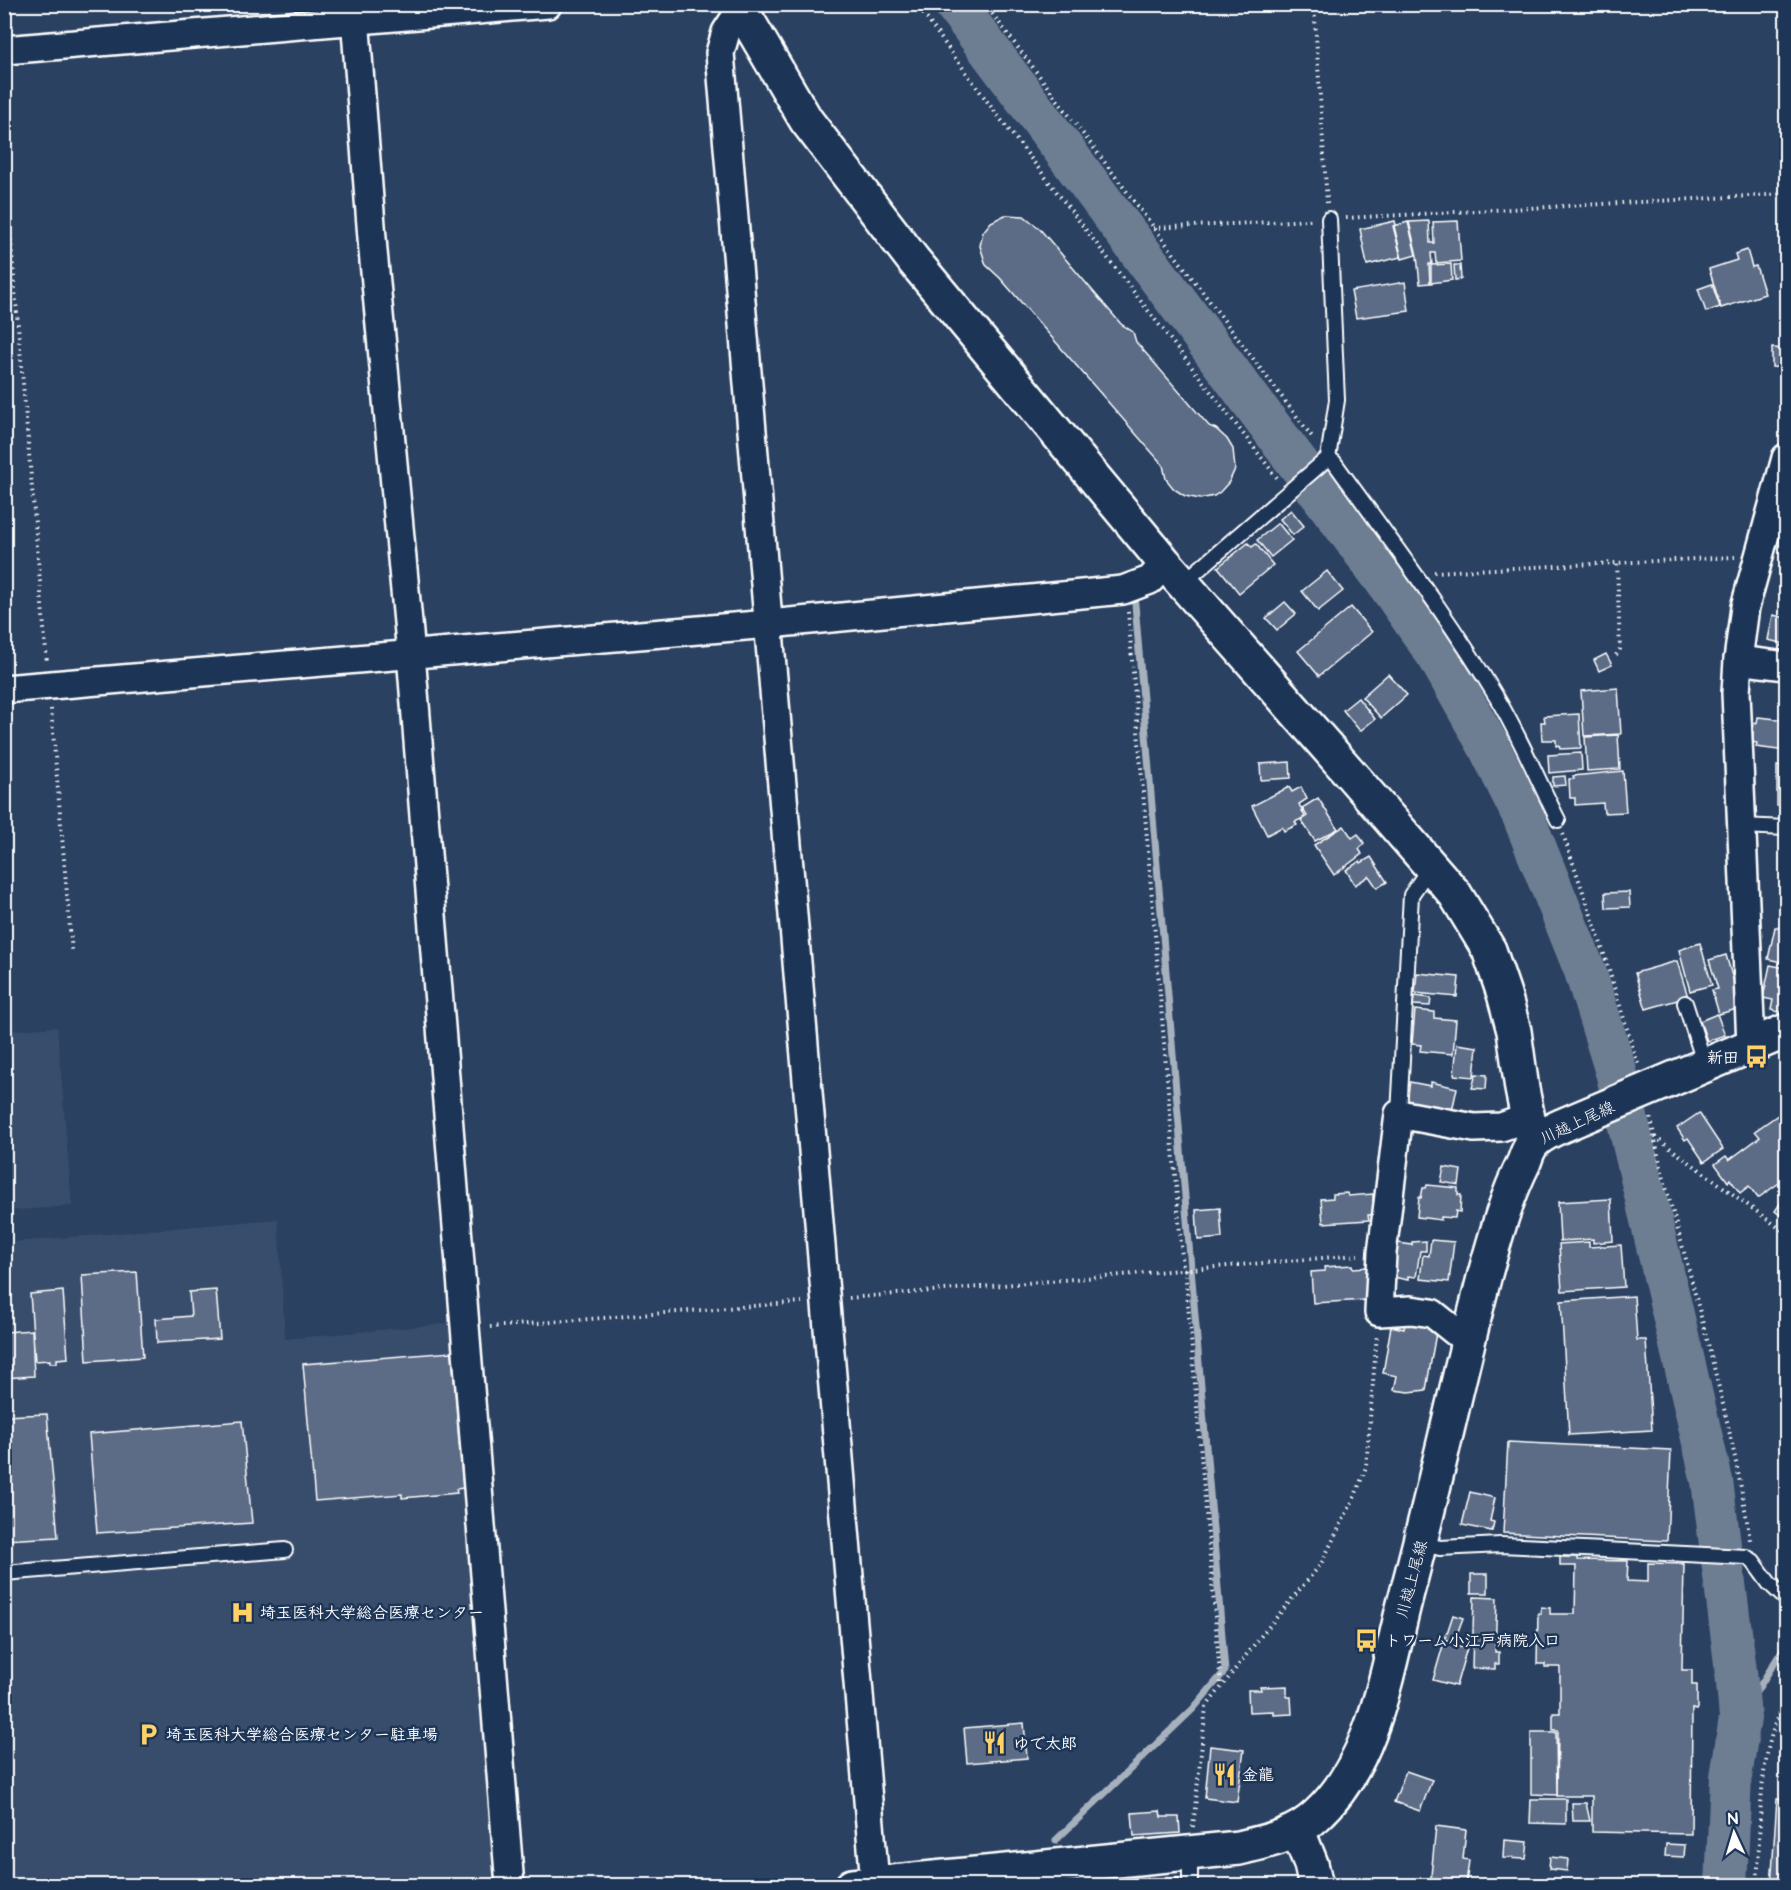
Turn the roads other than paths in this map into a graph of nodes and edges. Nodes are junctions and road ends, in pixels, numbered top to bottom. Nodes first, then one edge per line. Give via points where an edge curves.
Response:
1 (548, 4) edge
2 (740, 7) edge
3 (355, 12) edge
4 (4, 50) edge
5 (1329, 219) road end
6 (1326, 459) junction
7 (1786, 459) edge
8 (1174, 573) junction
9 (769, 624) junction
10 (411, 654) junction
11 (1738, 660) junction
12 (1786, 666) edge
13 (4, 689) edge
14 (1558, 820) road end
15 (1742, 826) junction
16 (1786, 828) edge
17 (1430, 866) junction
18 (1685, 1003) dead end
19 (1786, 1031) edge
20 (1750, 1045) junction
21 (1706, 1065) junction
22 (1399, 1114) junction
23 (1530, 1130) junction
24 (1467, 1341) junction
25 (1420, 1543) junction
26 (285, 1550) dead end
27 (4, 1573) edge
28 (1786, 1599) edge
29 (1298, 1831) junction
30 (1190, 1853) junction
31 (1031, 1877) edge
32 (864, 1884) edge
33 (510, 1886) edge
34 (1190, 1886) edge
35 (1316, 1886) edge

1 - 3 street
2 - 8 main road via 806,120 914,261
2 - 9 street via 720,53
3 - 4 street
3 - 10 street
5 - 6 lane via 1336,400
6 - 8 lane
6 - 14 lane via 1416,575 1462,643 1498,700
7 - 11 street via 1745,607
8 - 9 street via 1123,590
8 - 17 main road
9 - 10 street
9 - 32 street via 826,1300
10 - 13 street
10 - 33 street
11 - 12 street
11 - 15 street
15 - 16 lane
15 - 20 street
17 - 22 lane via 1412,895
17 - 23 main road via 1455,894 1489,950 1514,1031
18 - 21 lane
19 - 20 main road, 川越上尾線
20 - 21 main road, 川越上尾線
21 - 23 main road, 川越上尾線 via 1547,1133
22 - 23 street via 1474,1128
22 - 24 street via 1379,1312 1432,1313
23 - 24 main road, 川越上尾線
24 - 25 main road, 川越上尾線
25 - 28 lane via 1440,1548 1501,1545 1749,1559
25 - 29 main road, 川越上尾線 via 1364,1746 1333,1796
26 - 27 lane
29 - 30 main road, 川越上尾線 via 1239,1848
29 - 35 main road
30 - 31 main road, 川越上尾線
30 - 34 lane
31 - 32 main road, 川越上尾線

